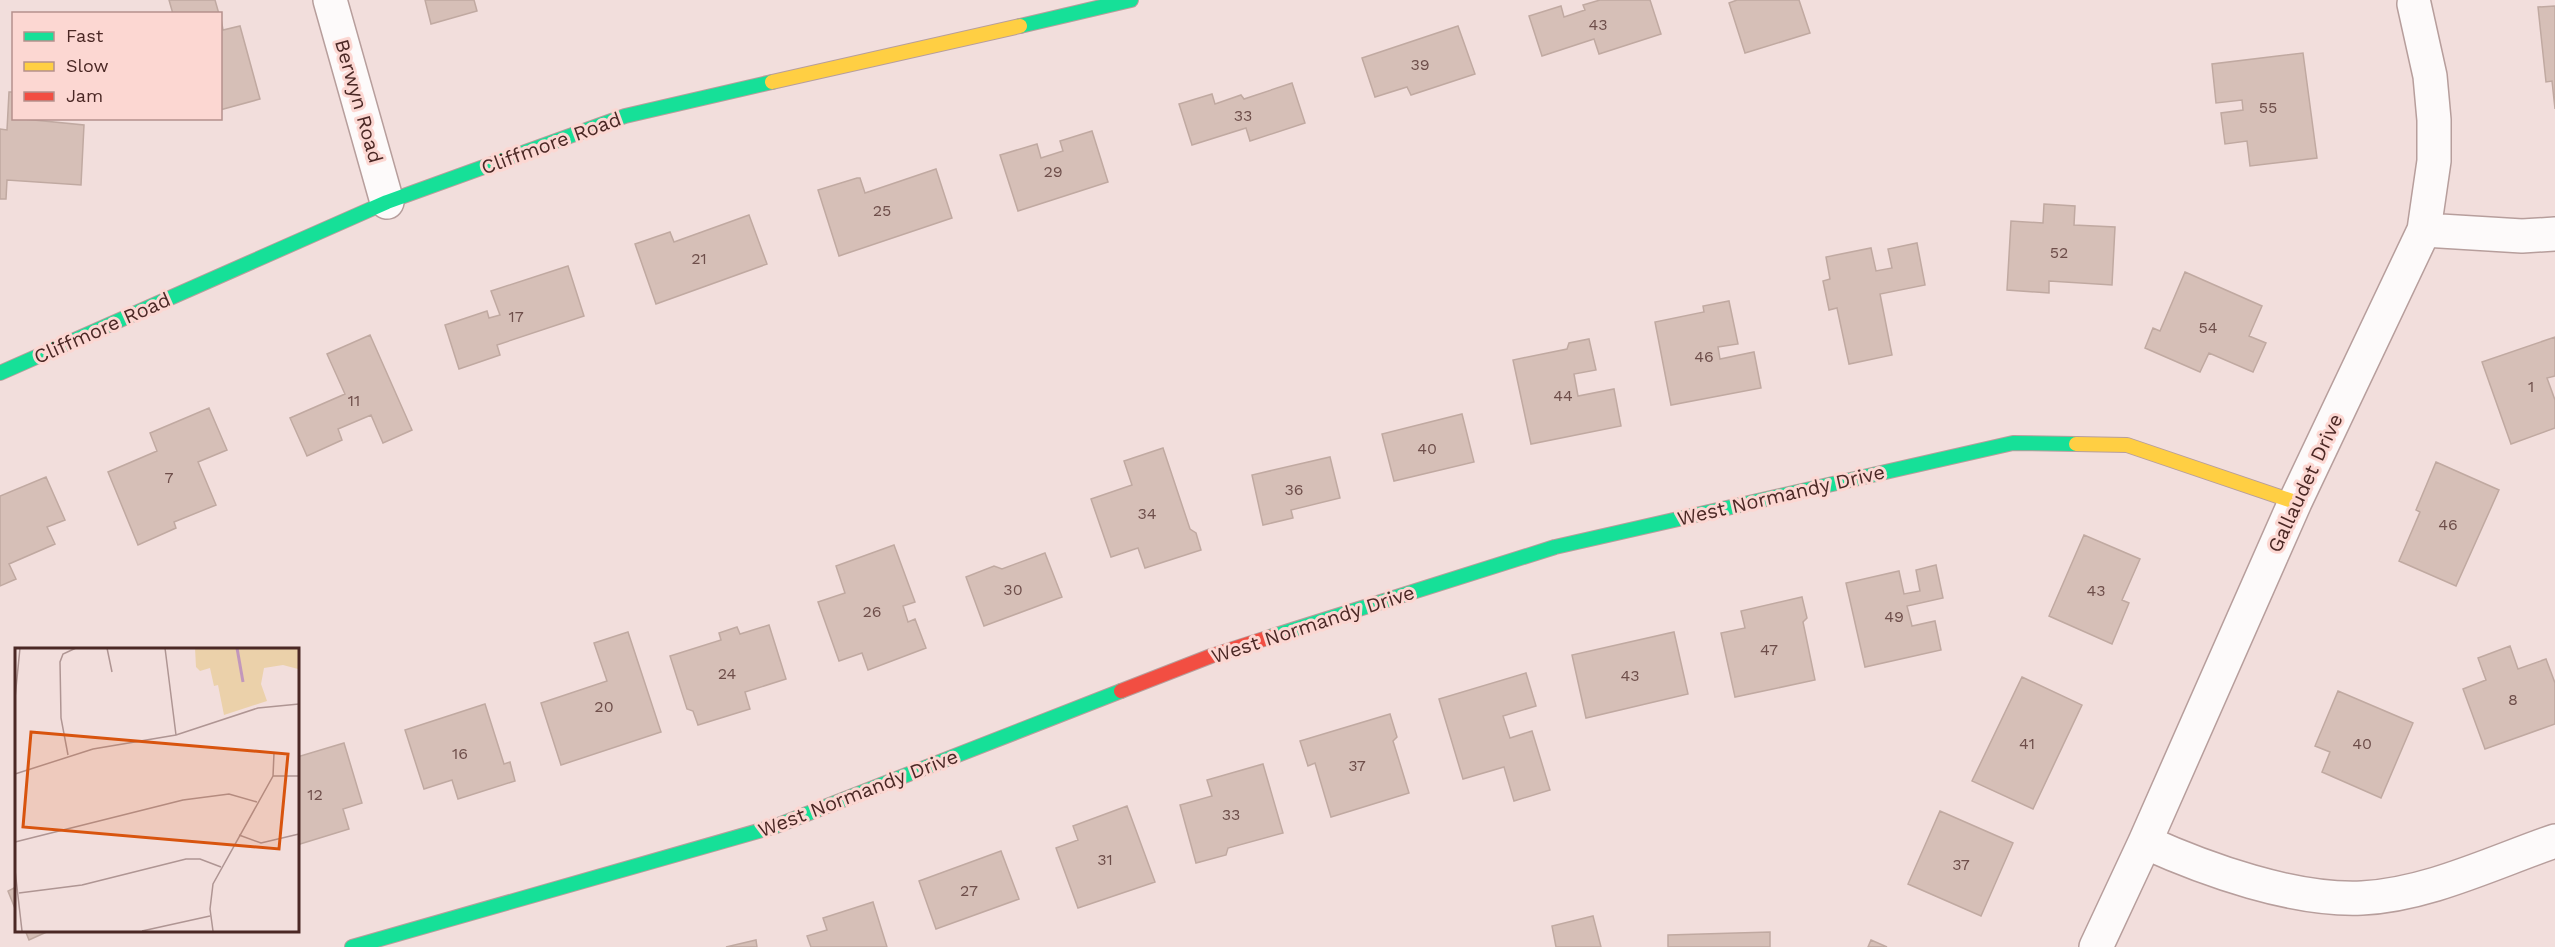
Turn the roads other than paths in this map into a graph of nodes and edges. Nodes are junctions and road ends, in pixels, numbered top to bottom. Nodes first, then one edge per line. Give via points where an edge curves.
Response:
1 (330, 0) edge
2 (1131, 0) edge
3 (2414, 4) dead end
4 (387, 202) junction
5 (2424, 230) junction
6 (2555, 234) edge
7 (0, 373) edge
8 (2295, 502) junction
9 (2555, 841) edge
10 (2145, 842) junction
11 (352, 947) edge
12 (2096, 947) edge

1 - 4 street, Berwyn Road
2 - 4 street, Cliffmore Road via 625,116
3 - 5 street, Gallaudet Drive via 2430,76 2434,120 2434,161
4 - 7 street, Cliffmore Road
5 - 6 street via 2522,236
5 - 8 street, Gallaudet Drive
8 - 10 street, Gallaudet Drive
8 - 11 street, West Normandy Drive via 2127,445 2013,443 1555,547 1211,657 776,826
9 - 10 street via 2440,881 2363,898 2289,891 2183,859
10 - 12 street, Gallaudet Drive

